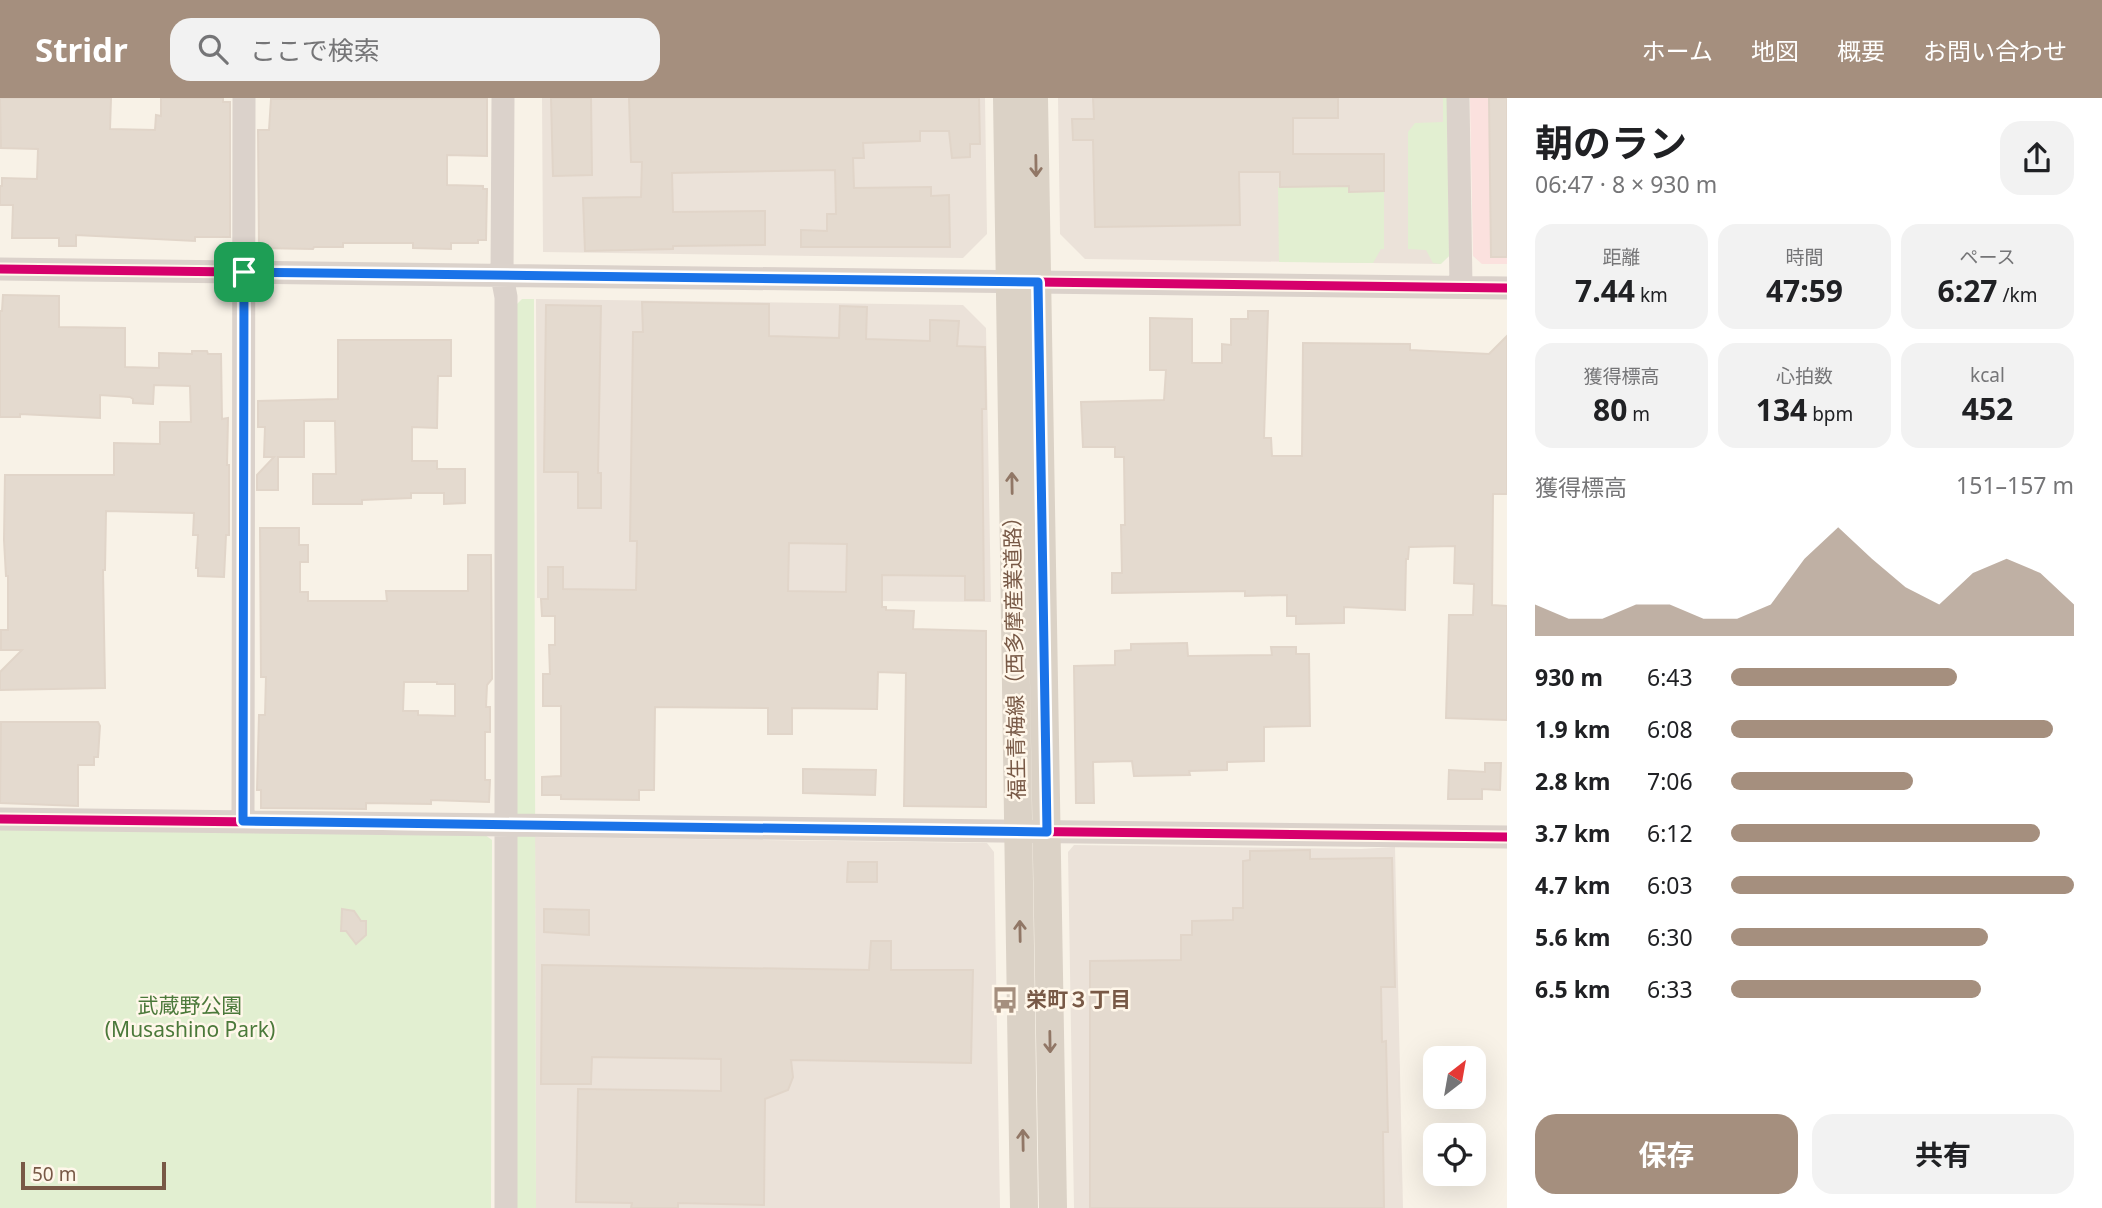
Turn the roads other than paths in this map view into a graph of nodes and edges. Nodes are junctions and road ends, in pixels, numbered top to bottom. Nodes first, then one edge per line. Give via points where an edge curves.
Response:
1 (244, 98) edge
2 (503, 98) edge
3 (1007, 98) edge
4 (1034, 98) edge
5 (1458, 98) edge
6 (0, 269) edge
7 (244, 272) junction
8 (502, 276) junction
9 (1024, 281) junction
10 (1461, 287) junction
11 (1507, 288) edge
12 (1043, 556) junction
13 (1013, 557) junction
14 (0, 819) edge
15 (243, 821) junction
16 (507, 826) junction
17 (1018, 832) junction
18 (1047, 832) junction
19 (1507, 837) edge
20 (506, 1208) edge
21 (1024, 1208) edge
22 (1053, 1208) edge

1 - 7 street
2 - 8 street
3 - 9 main road, 福生青梅線（西多摩産業道路）
4 -> 9 main road, 福生青梅線（西多摩産業道路）
5 - 10 street
6 - 7 street
7 - 8 street
7 - 15 street
8 - 9 street
8 - 16 street via 506,297
9 - 10 street
9 - 12 main road, 福生青梅線（西多摩産業道路）
13 -> 9 main road, 福生青梅線（西多摩産業道路）
10 - 11 street
12 - 13 main road
12 - 18 main road, 福生青梅線（西多摩産業道路）
13 - 17 main road, 福生青梅線（西多摩産業道路）
14 - 15 street
15 - 16 street
16 - 17 street
16 - 20 street
17 - 18 street
21 -> 17 main road, 福生青梅線（西多摩産業道路）
18 - 19 street
18 -> 22 main road, 福生青梅線（西多摩産業道路）

